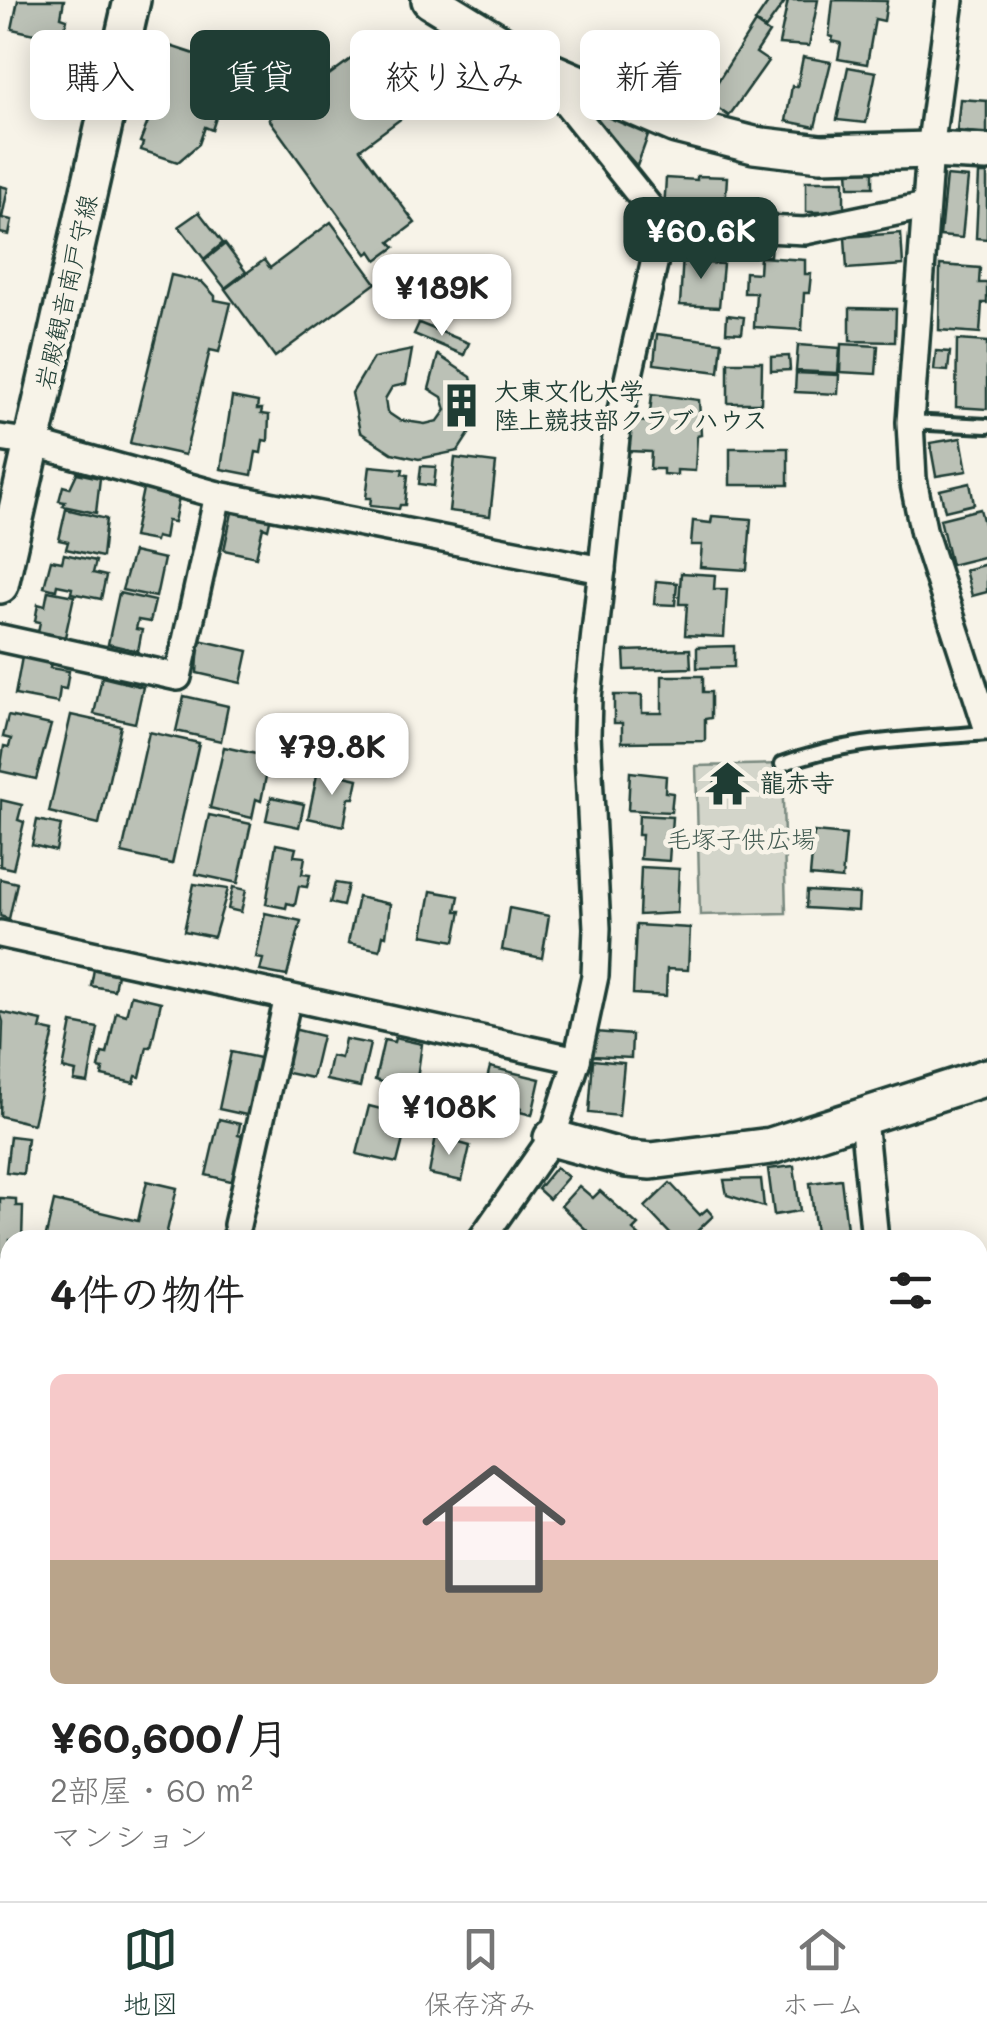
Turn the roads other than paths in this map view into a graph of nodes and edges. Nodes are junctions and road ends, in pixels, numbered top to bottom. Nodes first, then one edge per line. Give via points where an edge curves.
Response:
1 (132, 0) edge
2 (430, 0) edge
3 (950, 0) edge
4 (478, 30) edge
5 (560, 76) edge
6 (560, 96) edge
7 (930, 150) junction
8 (987, 153) edge
9 (925, 206) junction
10 (662, 224) junction
11 (910, 422) junction
12 (987, 426) edge
13 (16, 440) edge
14 (218, 495) junction
15 (602, 570) junction
16 (0, 585) edge
17 (0, 638) edge
18 (987, 730) edge
19 (782, 764) dead end
20 (0, 934) edge
21 (288, 997) junction
22 (577, 1060) junction
23 (987, 1078) edge
24 (863, 1119) junction
25 (552, 1138) junction
26 (236, 1225) dead end
27 (488, 1230) edge
28 (873, 1230) edge

1 - 13 street, 岩殿観音南戸守線
2 - 4 street
3 - 7 street
5 - 7 street via 676,125 754,144 821,153
6 - 10 street
7 - 8 street
7 - 9 street
9 - 10 street via 804,230
9 - 11 street
10 - 15 street via 617,428
11 - 12 lane
11 - 18 street via 924,534
13 - 14 street
13 - 16 street, 岩殿観音南戸守線
14 - 15 street
14 - 17 street via 178,676
15 - 22 street via 586,735 595,976
18 - 19 lane via 818,750
20 - 21 street
21 - 22 street
21 - 26 street
22 - 25 street
23 - 24 street
24 - 25 street via 771,1146 651,1161
24 - 28 street
25 - 27 street

